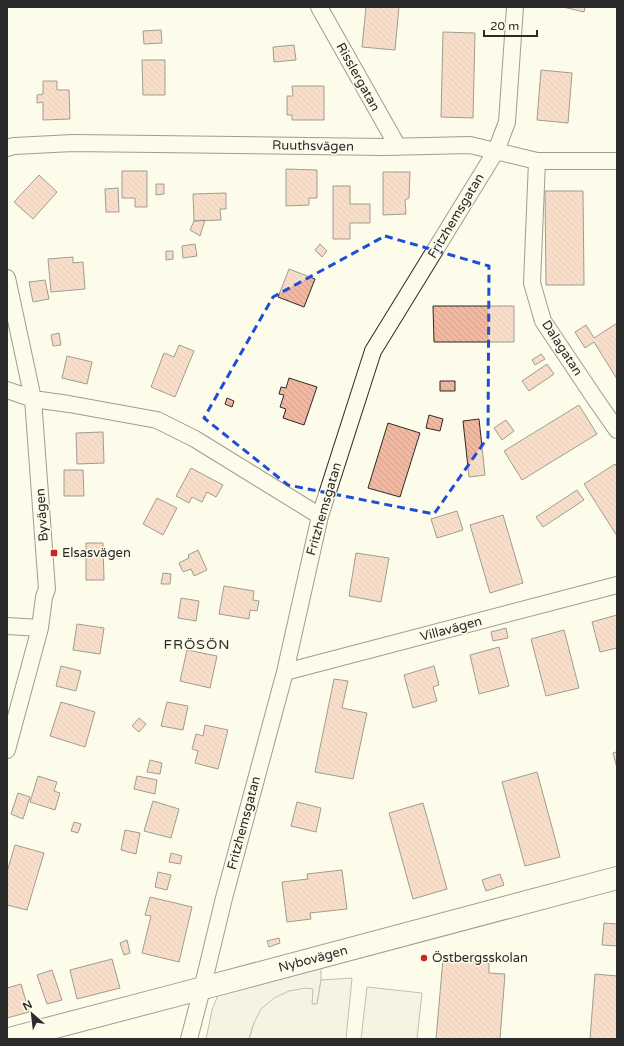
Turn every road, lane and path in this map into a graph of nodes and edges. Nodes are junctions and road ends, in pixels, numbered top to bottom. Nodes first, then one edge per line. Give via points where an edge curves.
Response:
1 (319, 7) edge
2 (515, 7) edge
3 (398, 147) junction
4 (7, 148) edge
5 (496, 151) junction
6 (537, 161) junction
7 (617, 162) edge
8 (7, 278) edge
9 (7, 390) edge
10 (33, 399) junction
11 (617, 430) edge
12 (320, 516) junction
13 (617, 585) edge
14 (7, 626) edge
15 (40, 628) junction
16 (285, 672) junction
17 (7, 750) edge
18 (617, 878) edge
19 (202, 988) junction
20 (9, 1039) edge
21 (189, 1039) edge

1 - 3 street, Risslergatan
2 - 5 street, Fritzhemsgatan via 507,122
3 - 4 street, Ruuthsvägen via 73,143
3 - 5 street, Ruuthsvägen via 470,145
5 - 6 street, Ruuthsvägen
5 - 12 street, Fritzhemsgatan via 373,351
6 - 7 street, Ruuthsvägen
6 - 11 street, Dalagatan via 532,283 543,320
8 - 10 street, Byvägen
9 - 10 street
10 - 12 street via 157,420 195,439
10 - 15 street, Byvägen via 47,589
12 - 16 street, Fritzhemsgatan
13 - 16 street, Villavägen
14 - 15 street
15 - 17 street, Byvägen
16 - 19 street, Fritzhemsgatan
18 - 19 street, Nybovägen
19 - 20 street, Nybovägen
19 - 21 street, Fritzhemsgatan

